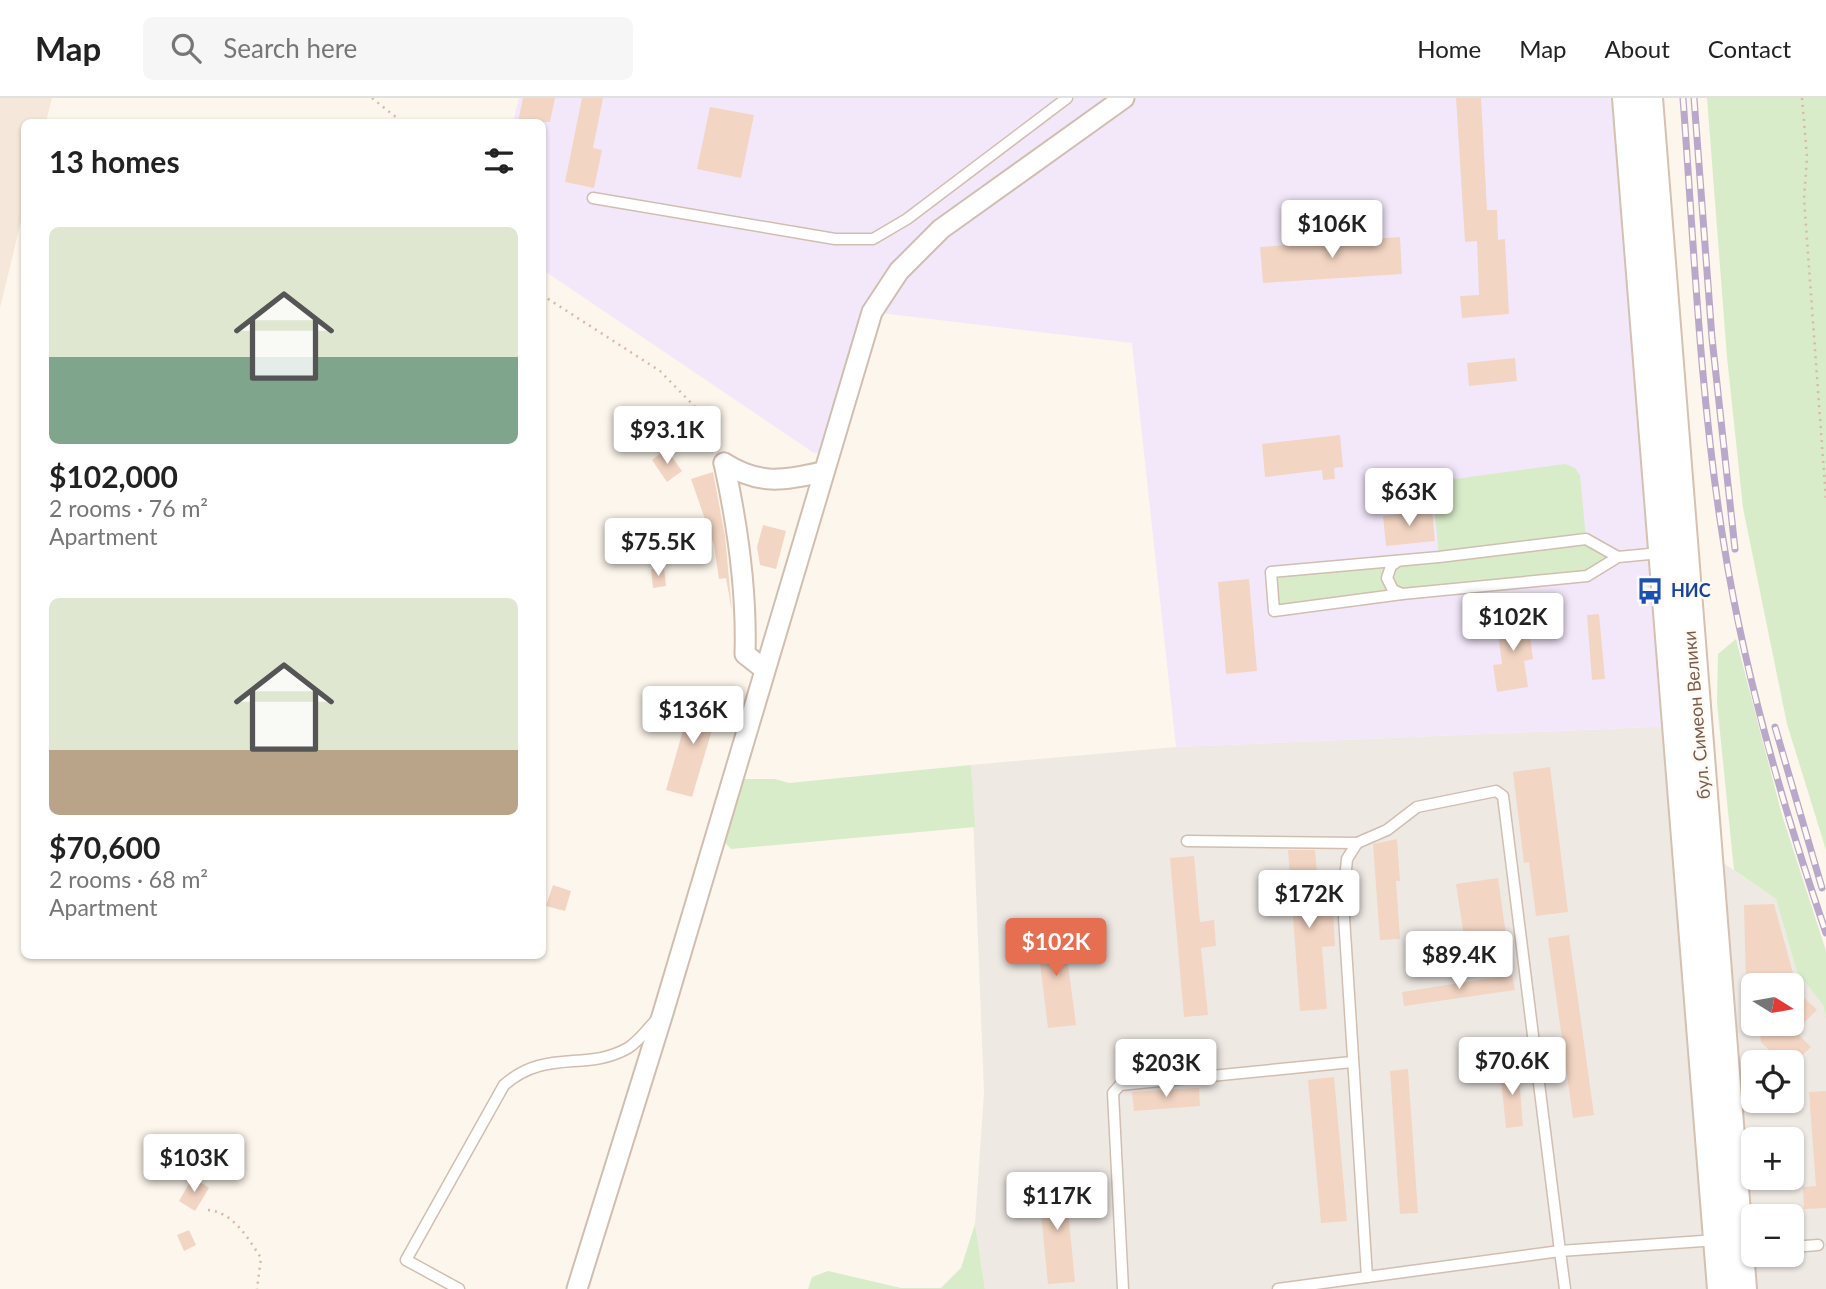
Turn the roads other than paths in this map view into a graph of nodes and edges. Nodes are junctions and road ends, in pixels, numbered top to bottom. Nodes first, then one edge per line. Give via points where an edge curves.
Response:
1 (1067, 98) edge
2 (1124, 98) edge
3 (1626, 98) edge
4 (1649, 98) edge
5 (593, 198) dead end
6 (822, 472) junction
7 (1673, 553) junction
8 (1618, 556) junction
9 (1398, 561) junction
10 (1402, 594) junction
11 (764, 668) junction
12 (1187, 841) dead end
13 (1357, 842) junction
14 (663, 1013) junction
15 (1352, 1062) junction
16 (1738, 1245) edge
17 (1818, 1245) dead end
18 (1804, 1246) edge
19 (1560, 1251) junction
20 (1367, 1277) junction
21 (459, 1289) edge
22 (577, 1289) edge
23 (1123, 1289) edge
24 (1278, 1289) edge
25 (1564, 1289) edge
26 (1721, 1289) edge
27 (1744, 1289) edge

1 - 5 lane via 873,239 835,239
2 - 6 street via 941,229 899,271 872,312
3 - 7 main road, бул. Симеон Велики
4 - 7 main road, бул. Симеон Велики
6 - 11 street
6 - 11 street via 788,480 761,479 724,463 739,529 747,611 745,654
7 - 8 lane
7 - 16 main road, бул. Симеон Велики
8 - 9 lane via 1586,539
8 - 10 lane via 1587,576
9 - 10 lane via 1387,578 1393,590
9 - 10 lane via 1270,572 1274,611
11 - 14 street
12 - 13 lane
13 - 15 lane via 1347,859 1343,901
13 - 19 lane via 1387,830 1417,807 1496,791 1503,796
14 - 21 lane via 630,1047 609,1056 542,1063 519,1072 505,1085 407,1260
14 - 22 street
15 - 20 lane
15 - 23 lane via 1120,1085 1113,1093
16 - 19 lane
16 - 26 main road, бул. Симеон Велики
16 - 27 main road, бул. Симеон Велики
17 - 18 lane
19 - 20 lane
19 - 25 lane
20 - 24 lane

